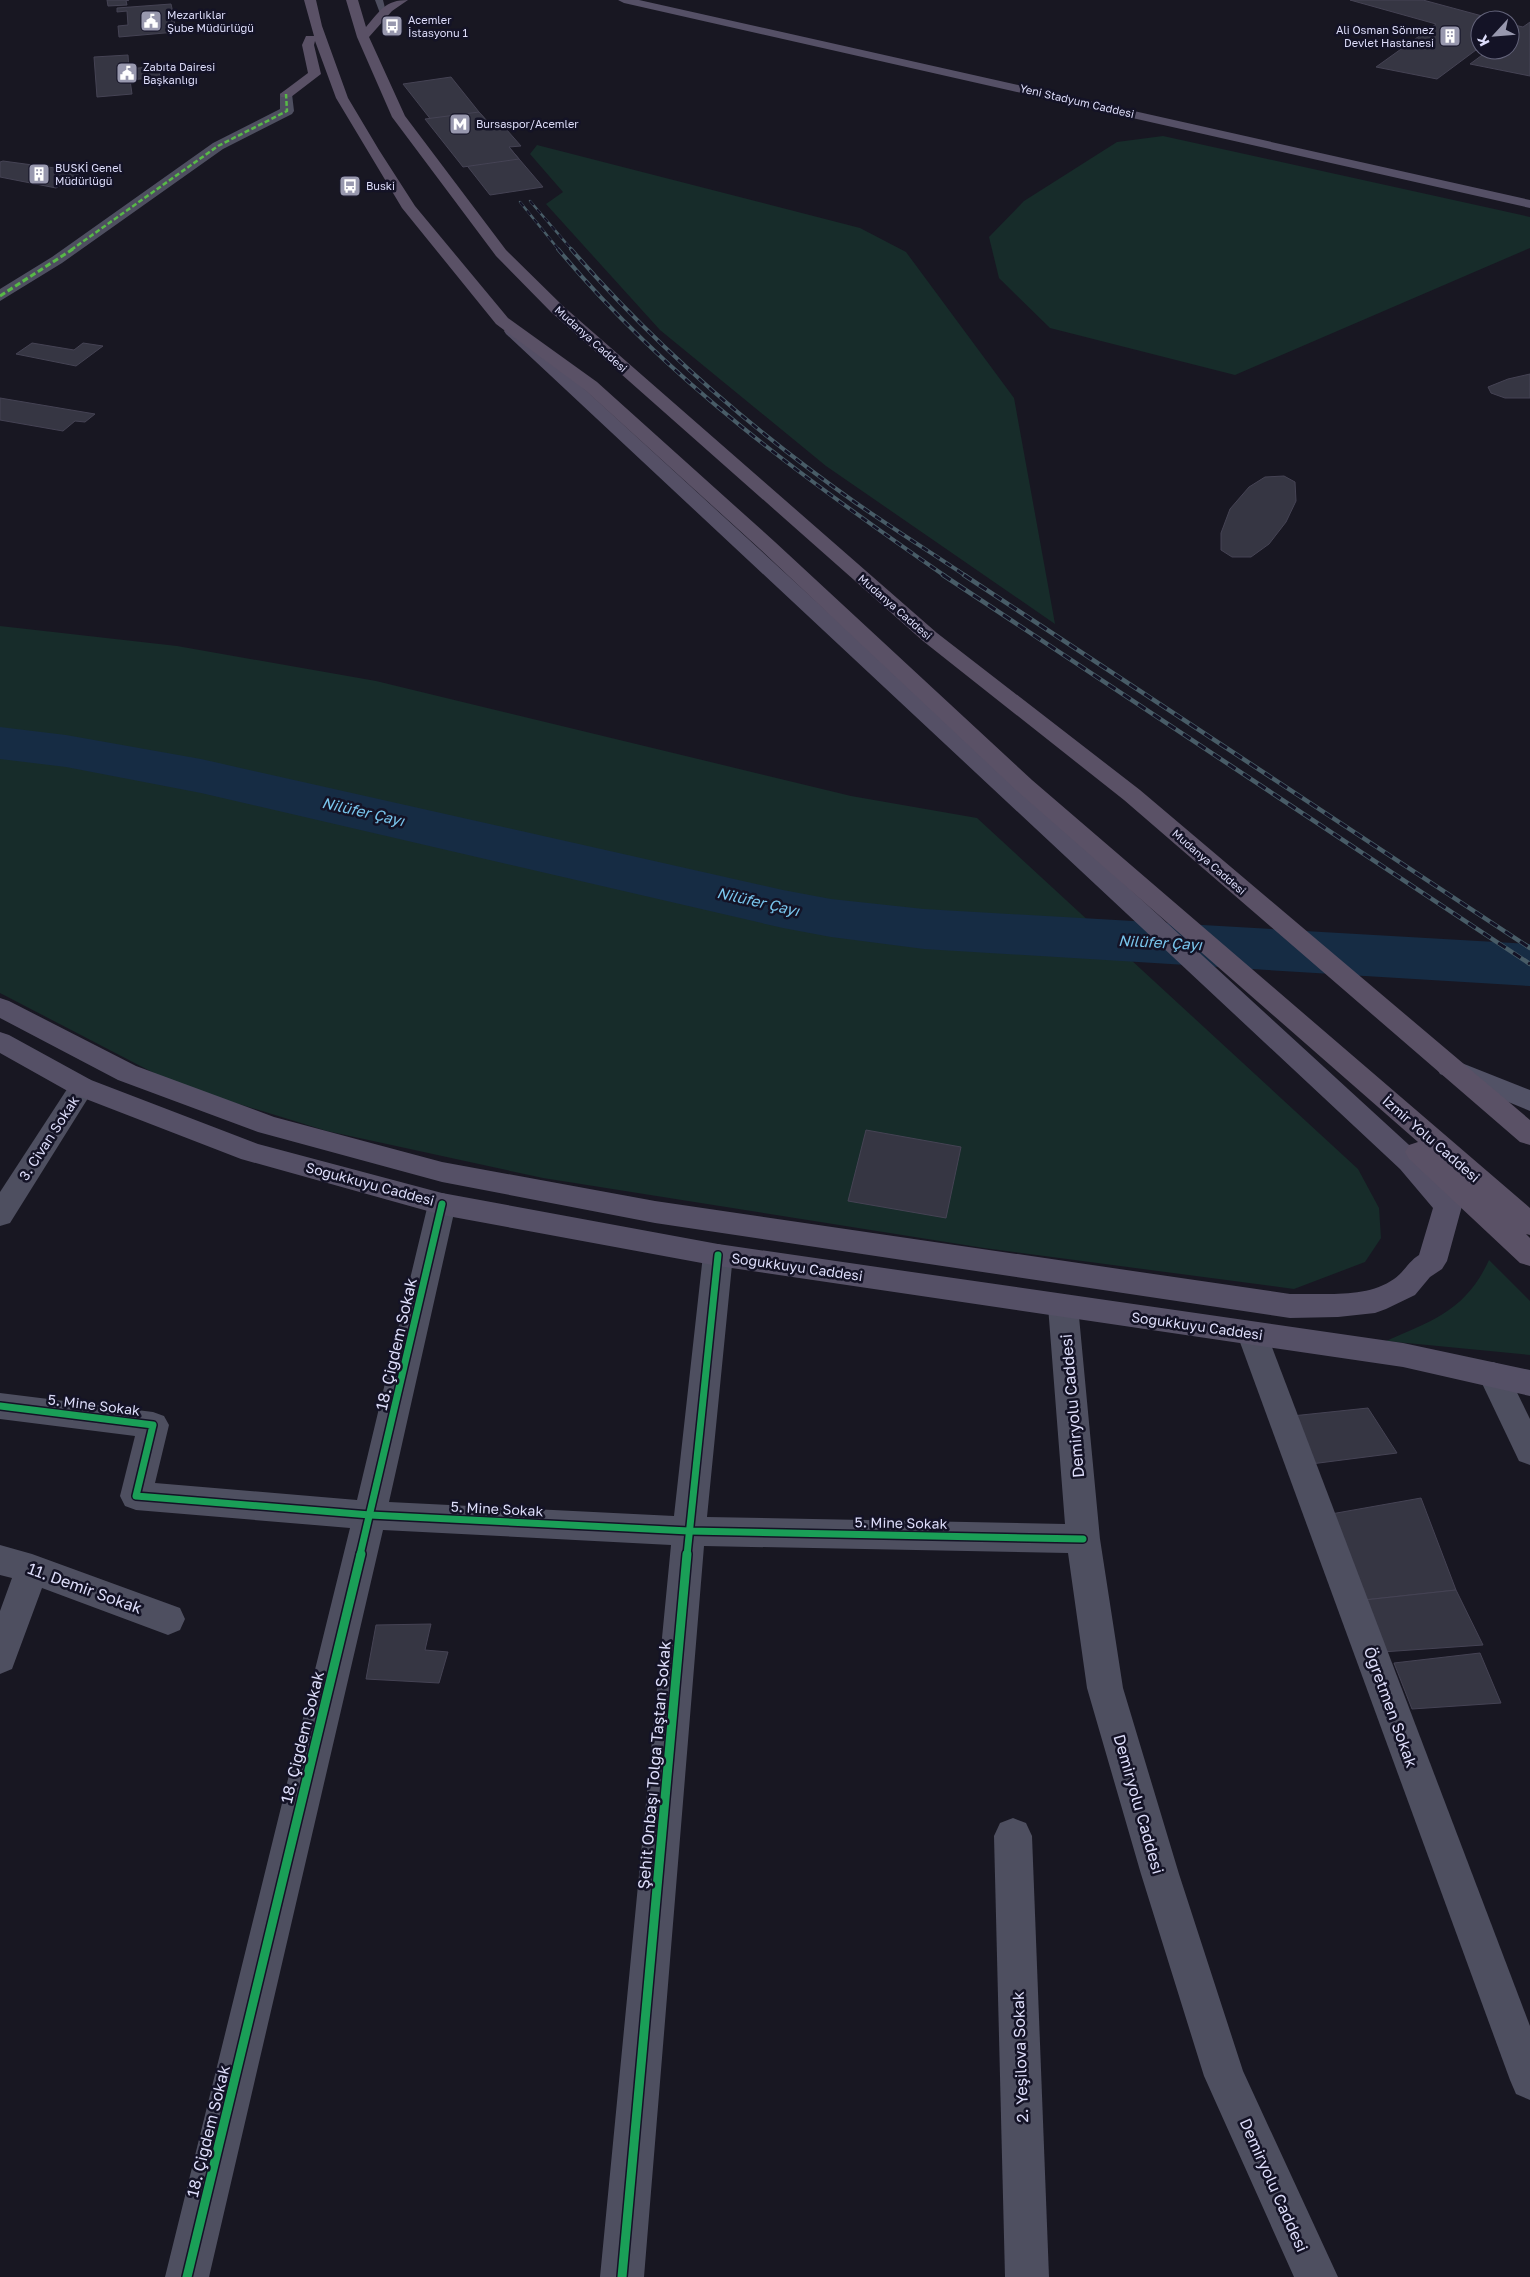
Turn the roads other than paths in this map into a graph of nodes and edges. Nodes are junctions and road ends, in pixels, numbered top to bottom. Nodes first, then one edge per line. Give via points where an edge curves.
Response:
1 (299, 0) edge
2 (310, 0) edge
3 (352, 0) edge
4 (379, 0) edge
5 (402, 0) edge
6 (624, 0) edge
7 (661, 0) edge
8 (384, 14) junction
9 (316, 27) junction
10 (362, 37) junction
11 (286, 94) joint
12 (1530, 190) edge
13 (1530, 204) edge
14 (0, 296) edge
15 (502, 321) joint
16 (1017, 788) junction
17 (0, 1007) edge
18 (0, 1041) edge
19 (1324, 1057) junction
20 (1449, 1067) junction
21 (82, 1087) junction
22 (1530, 1102) edge
23 (1530, 1135) edge
24 (442, 1204) junction
25 (0, 1214) edge
26 (1530, 1224) edge
27 (718, 1255) junction
28 (1530, 1255) edge
29 (1063, 1306) junction
30 (1252, 1334) junction
31 (1493, 1375) junction
32 (1530, 1383) edge
33 (0, 1406) edge
34 (1530, 1450) edge
35 (370, 1515) junction
36 (689, 1531) junction
37 (1084, 1540) junction
38 (0, 1560) edge
39 (32, 1568) junction
40 (168, 1619) dead end
41 (0, 1658) edge
42 (1013, 1836) dead end
43 (1530, 2080) edge
44 (187, 2277) edge
45 (622, 2277) edge
46 (1028, 2277) edge
47 (1316, 2277) edge

1 - 9 highway
2 - 9 highway
3 - 10 highway, Mudanya Caddesi
4 - 8 lane
5 - 8 highway
6 - 13 main road, Yeni Stadyum Caddesi
7 - 12 main road, Yeni Stadyum Caddesi
8 - 10 highway
9 - 11 highway via 308,46 315,74
9 - 15 highway via 342,98 372,150 409,208
10 - 20 highway, Mudanya Caddesi via 398,117 501,252 557,309 930,637 1132,795
11 - 14 street via 287,111 218,146 57,260
15 - 16 main road
16 - 17 main road via 1410,1162 1448,1206 1432,1261 1420,1269 1405,1288 1375,1301 1290,1306 665,1214 442,1172 268,1125 127,1073
16 - 19 highway
18 - 21 main road, Soğukkuyu Caddesi
19 - 26 highway, İzmir Yolu Caddesi
19 - 28 highway via 1398,1132
20 - 22 main road
20 - 23 highway, Mudanya Caddesi
21 - 24 main road, Soğukkuyu Caddesi via 251,1152
21 - 25 street, 3. Civan Sokak
24 - 27 main road, Soğukkuyu Caddesi
24 - 35 street, 18. Çiğdem Sokak
27 - 29 main road, Soğukkuyu Caddesi
27 - 36 street, Şehit Onbaşı Tolga Taştan Sokak
29 - 30 main road, Soğukkuyu Caddesi
29 - 37 street, Demiryolu Caddesi
30 - 31 main road, Soğukkuyu Caddesi via 1403,1355
30 - 43 street, Öğretmen Sokak
31 - 32 main road, Soğukkuyu Caddesi
31 - 34 street
33 - 35 street, 5. Mine Sokak via 153,1425 136,1496
35 - 36 street, 5. Mine Sokak
35 - 44 street, 18. Çiğdem Sokak
36 - 37 street, 5. Mine Sokak
36 - 45 street, Şehit Onbaşı Tolga Taştan Sokak
37 - 47 street, Demiryolu Caddesi via 1105,1688 1163,1883 1224,2076
38 - 39 street, 11. Demir Sokak
39 - 40 street, 11. Demir Sokak
39 - 41 street
42 - 46 street, 2. Yeşilova Sokak

